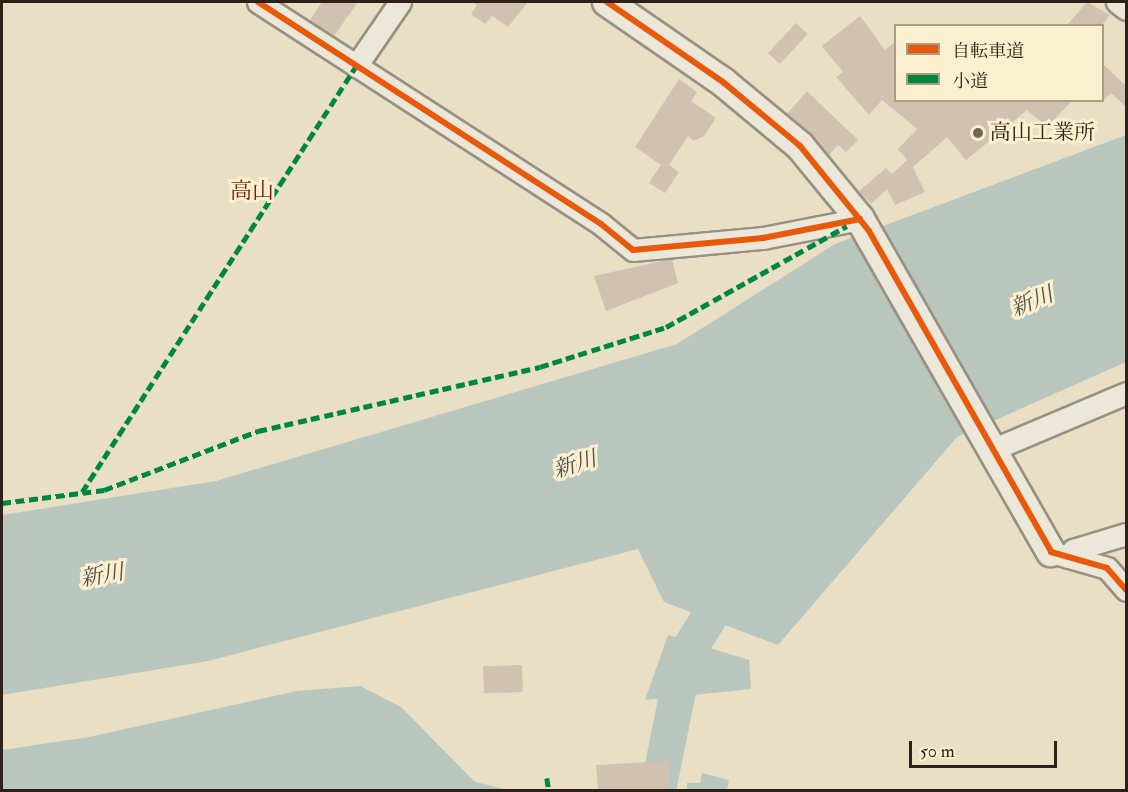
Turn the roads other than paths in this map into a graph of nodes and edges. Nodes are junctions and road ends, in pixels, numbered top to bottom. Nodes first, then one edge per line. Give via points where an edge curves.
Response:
1 (258, 2) edge
2 (400, 2) edge
3 (607, 2) edge
4 (1117, 2) edge
5 (1126, 9) edge
6 (356, 66) junction
7 (865, 225) junction
8 (1126, 393) edge
9 (989, 450) junction
10 (1126, 534) edge
11 (1059, 555) junction
12 (1126, 590) edge

1 - 6 street
2 - 6 street
3 - 7 street via 723,82 800,146
4 - 5 street
6 - 7 street via 602,224 633,250
7 - 9 street
8 - 9 street
9 - 11 street
10 - 11 street
11 - 12 street via 1107,568

